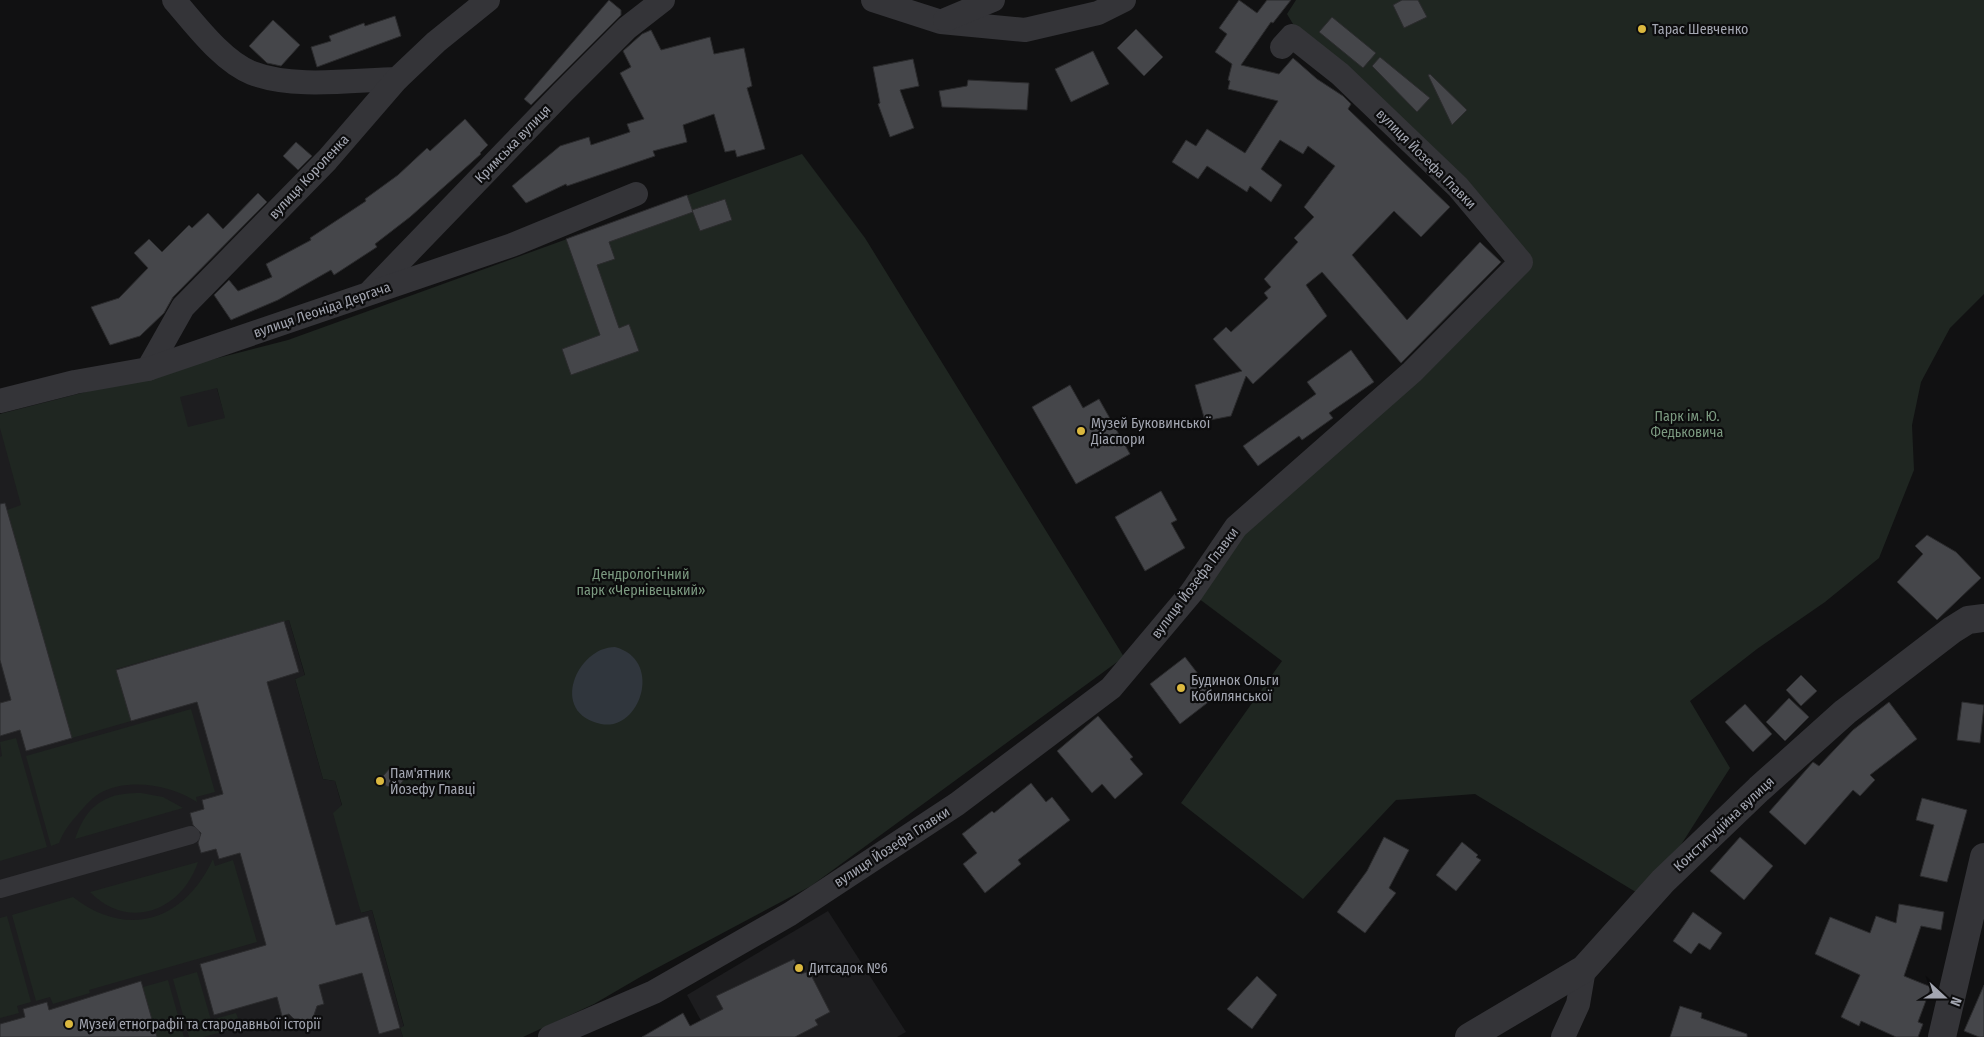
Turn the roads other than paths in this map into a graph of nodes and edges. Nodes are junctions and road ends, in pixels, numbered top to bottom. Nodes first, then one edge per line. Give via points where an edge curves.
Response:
1 (174, 0) edge
2 (488, 0) edge
3 (663, 0) edge
4 (874, 0) edge
5 (993, 0) edge
6 (1124, 0) edge
7 (941, 22) junction
8 (1282, 47) dead end
9 (397, 79) junction
10 (636, 194) dead end
11 (368, 294) junction
12 (148, 369) junction
13 (0, 401) edge
14 (1984, 618) edge
15 (191, 835) dead end
16 (1984, 857) edge
17 (0, 889) edge
18 (1584, 969) junction
19 (550, 1037) edge
20 (1469, 1037) edge
21 (1563, 1037) edge
22 (1942, 1037) edge

1 - 9 street via 202,34 226,56 252,73 290,81
2 - 9 street, вулиця Короленка
3 - 11 street, Кримська вулиця via 627,28
4 - 7 street
5 - 7 street
6 - 7 street via 1098,13 1025,30
8 - 19 street, вулиця Йозефа Главки via 1292,36 1340,74 1458,187 1521,262 1412,372 1236,527 1191,593 1111,688 957,804 790,914 654,992
9 - 12 street, вулиця Короленка via 327,160 183,308
10 - 11 street, вулиця Леоніда Дергача via 512,245
11 - 12 street, вулиця Леоніда Дергача
12 - 13 street, вулиця Леоніда Дергача via 75,382
14 - 18 street, Конституційна вулиця via 1968,620 1952,630 1845,712 1704,840
15 - 17 street
16 - 22 street
18 - 20 street, Конституційна вулиця
18 - 21 street via 1578,1004

